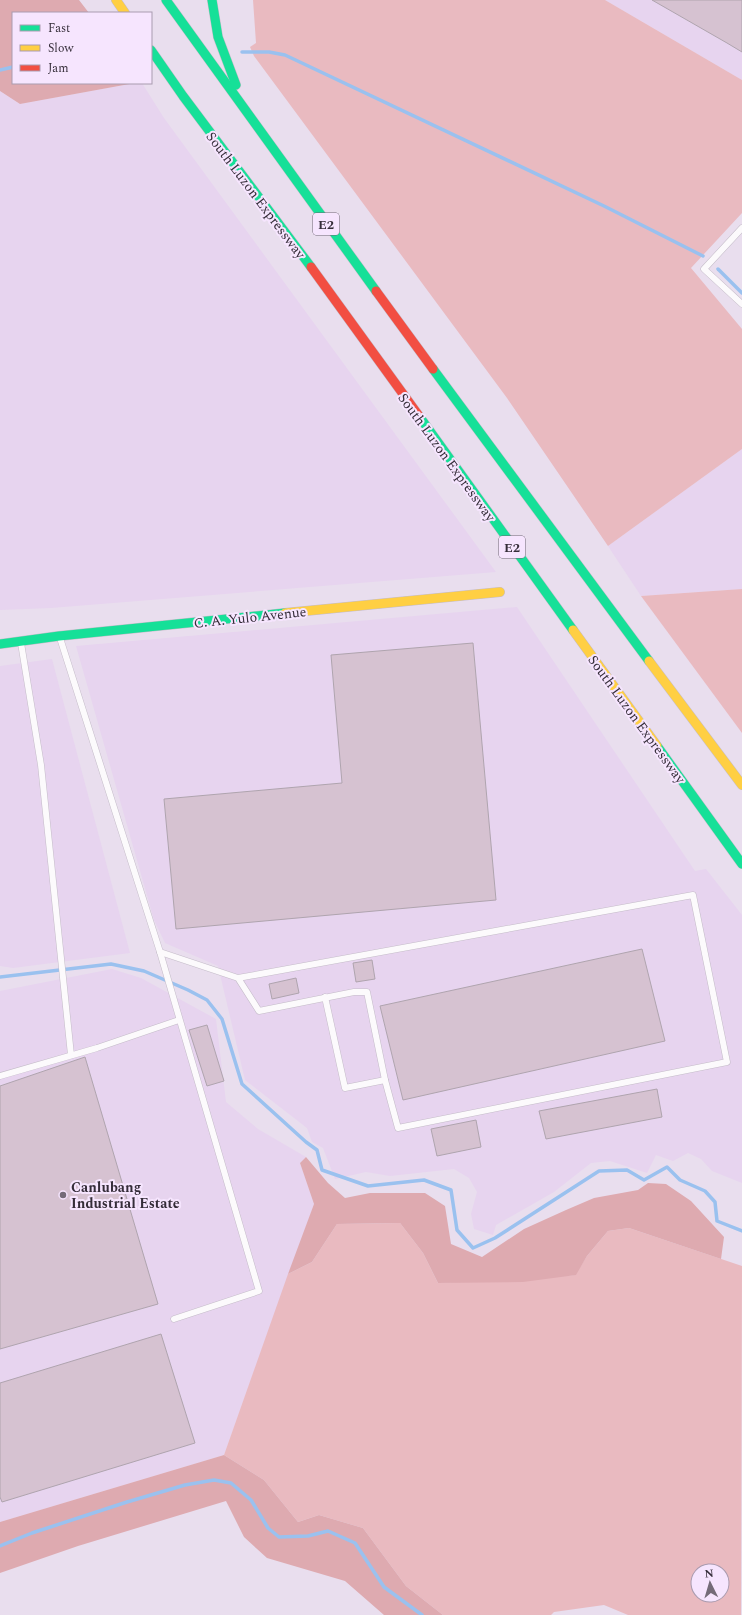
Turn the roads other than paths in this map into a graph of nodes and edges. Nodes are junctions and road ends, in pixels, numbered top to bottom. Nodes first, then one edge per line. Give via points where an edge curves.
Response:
1 (116, 0) edge
2 (166, 0) edge
3 (212, 0) edge
4 (124, 12) edge
5 (152, 51) edge
6 (250, 120) junction
7 (742, 228) edge
8 (742, 304) edge
9 (500, 592) dead end
10 (59, 636) junction
11 (20, 641) junction
12 (0, 644) edge
13 (742, 785) edge
14 (742, 864) edge
15 (160, 952) junction
16 (238, 978) junction
17 (325, 997) junction
18 (180, 1020) junction
19 (71, 1055) junction
20 (0, 1076) edge
21 (385, 1080) junction
22 (174, 1319) dead end

1 - 4 main road
2 - 6 main road, E2
3 - 6 main road via 221,48
5 - 14 main road, South Luzon Expressway / E2
6 - 13 main road, E2
7 - 8 lane via 704,269
9 - 10 main road, C. A. Yulo Avenue
10 - 11 main road, C. A. Yulo Avenue
10 - 15 lane
11 - 12 main road, C. A. Yulo Avenue
11 - 19 lane via 41,764
15 - 16 lane
15 - 18 lane
16 - 17 lane via 259,1011
16 - 21 lane via 693,895 728,1062 398,1128
17 - 21 lane via 367,992
17 - 21 lane via 345,1088
18 - 19 lane
18 - 22 lane via 259,1291
19 - 20 lane

